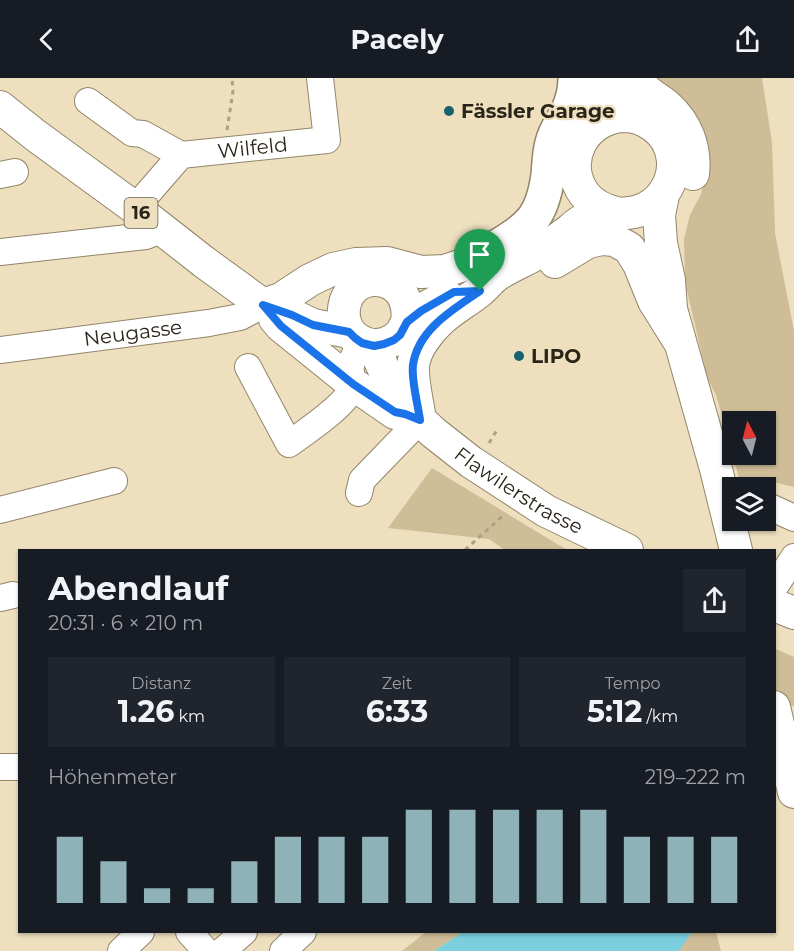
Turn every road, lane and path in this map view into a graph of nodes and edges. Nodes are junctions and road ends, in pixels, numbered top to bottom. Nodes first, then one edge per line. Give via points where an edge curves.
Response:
1 (232, 78) edge
2 (321, 78) edge
3 (575, 78) edge
4 (595, 78) edge
5 (618, 78) edge
6 (636, 78) edge
7 (88, 100) dead end
8 (0, 107) edge
9 (641, 118) junction
10 (591, 127) junction
11 (224, 150) junction
12 (181, 155) junction
13 (579, 185) junction
14 (663, 195) junction
15 (135, 208) junction
16 (622, 214) junction
17 (161, 230) junction
18 (493, 249) joint
19 (0, 252) edge
20 (398, 289) junction
21 (480, 291) junction
22 (346, 300) junction
23 (263, 305) junction
24 (671, 309) junction
25 (292, 315) junction
26 (377, 336) junction
27 (679, 341) junction
28 (0, 350) edge
29 (248, 367) dead end
30 (353, 384) junction
31 (413, 417) junction
32 (497, 430) dead end
33 (486, 449) dead end
34 (114, 481) dead end
35 (358, 494) dead end
36 (510, 509) dead end
37 (0, 510) edge
38 (776, 510) edge
39 (794, 518) edge
40 (466, 549) edge
41 (625, 549) edge
42 (736, 549) edge
43 (794, 557) edge
44 (776, 585) edge
45 (776, 606) edge
46 (794, 613) edge
47 (776, 716) edge
48 (0, 767) edge
49 (18, 767) edge
50 (794, 792) edge
51 (140, 933) edge
52 (190, 933) edge
53 (243, 933) edge
54 (302, 933) edge
55 (121, 951) edge
56 (207, 951) edge
57 (222, 951) edge
58 (283, 951) edge

1 - 11 path
2 - 11 street, Wilfeld via 327,140
3 - 18 highway via 575,92 552,142 544,198 536,217
4 - 10 highway
5 - 9 highway via 623,94
6 - 27 main road via 679,119 692,146 692,180 680,209 675,236 686,304
7 - 12 street via 132,133 143,134
8 - 15 main road, 16
9 - 10 main road via 616,116
9 - 14 main road via 662,134 673,158 670,184
10 - 13 main road via 575,160
11 - 12 street, Wilfeld
12 - 15 street
13 - 16 main road via 594,204
13 - 20 main road via 546,226 501,258 439,287
14 - 16 main road via 641,211
14 - 24 main road via 659,215
15 - 17 main road, 16
16 - 21 main road via 589,218 577,224 540,251 496,275
16 - 24 main road via 648,250
17 - 19 street via 146,236
17 - 23 main road, 16
18 - 23 main road via 445,271 421,272 387,263 333,269
20 - 22 main road via 375,280 363,283
20 - 26 main road via 408,313
21 - 26 main road via 454,292
21 - 27 main road via 503,289 588,242 615,240 629,248 654,301
21 - 31 main road via 444,316 417,350 413,366
22 - 25 main road
22 - 26 main road via 343,316
23 - 25 main road, 16
23 - 28 street, Neugasse via 240,317 209,323
23 - 30 main road via 281,326
24 - 27 main road
25 - 26 main road, 16 via 313,325
26 - 30 street via 351,362
26 - 31 main road, Flawilerstrasse via 399,368
27 - 42 main road
29 - 30 street via 289,444 340,405
30 - 31 main road via 395,412
31 - 35 street via 362,480
31 - 41 main road, Flawilerstrasse via 471,462 546,511
32 - 33 path
34 - 37 street
36 - 40 path
38 - 39 street
43 - 44 street
45 - 46 main road
47 - 50 main road
48 - 49 street
51 - 55 street
52 - 56 street
53 - 57 street
54 - 58 street

